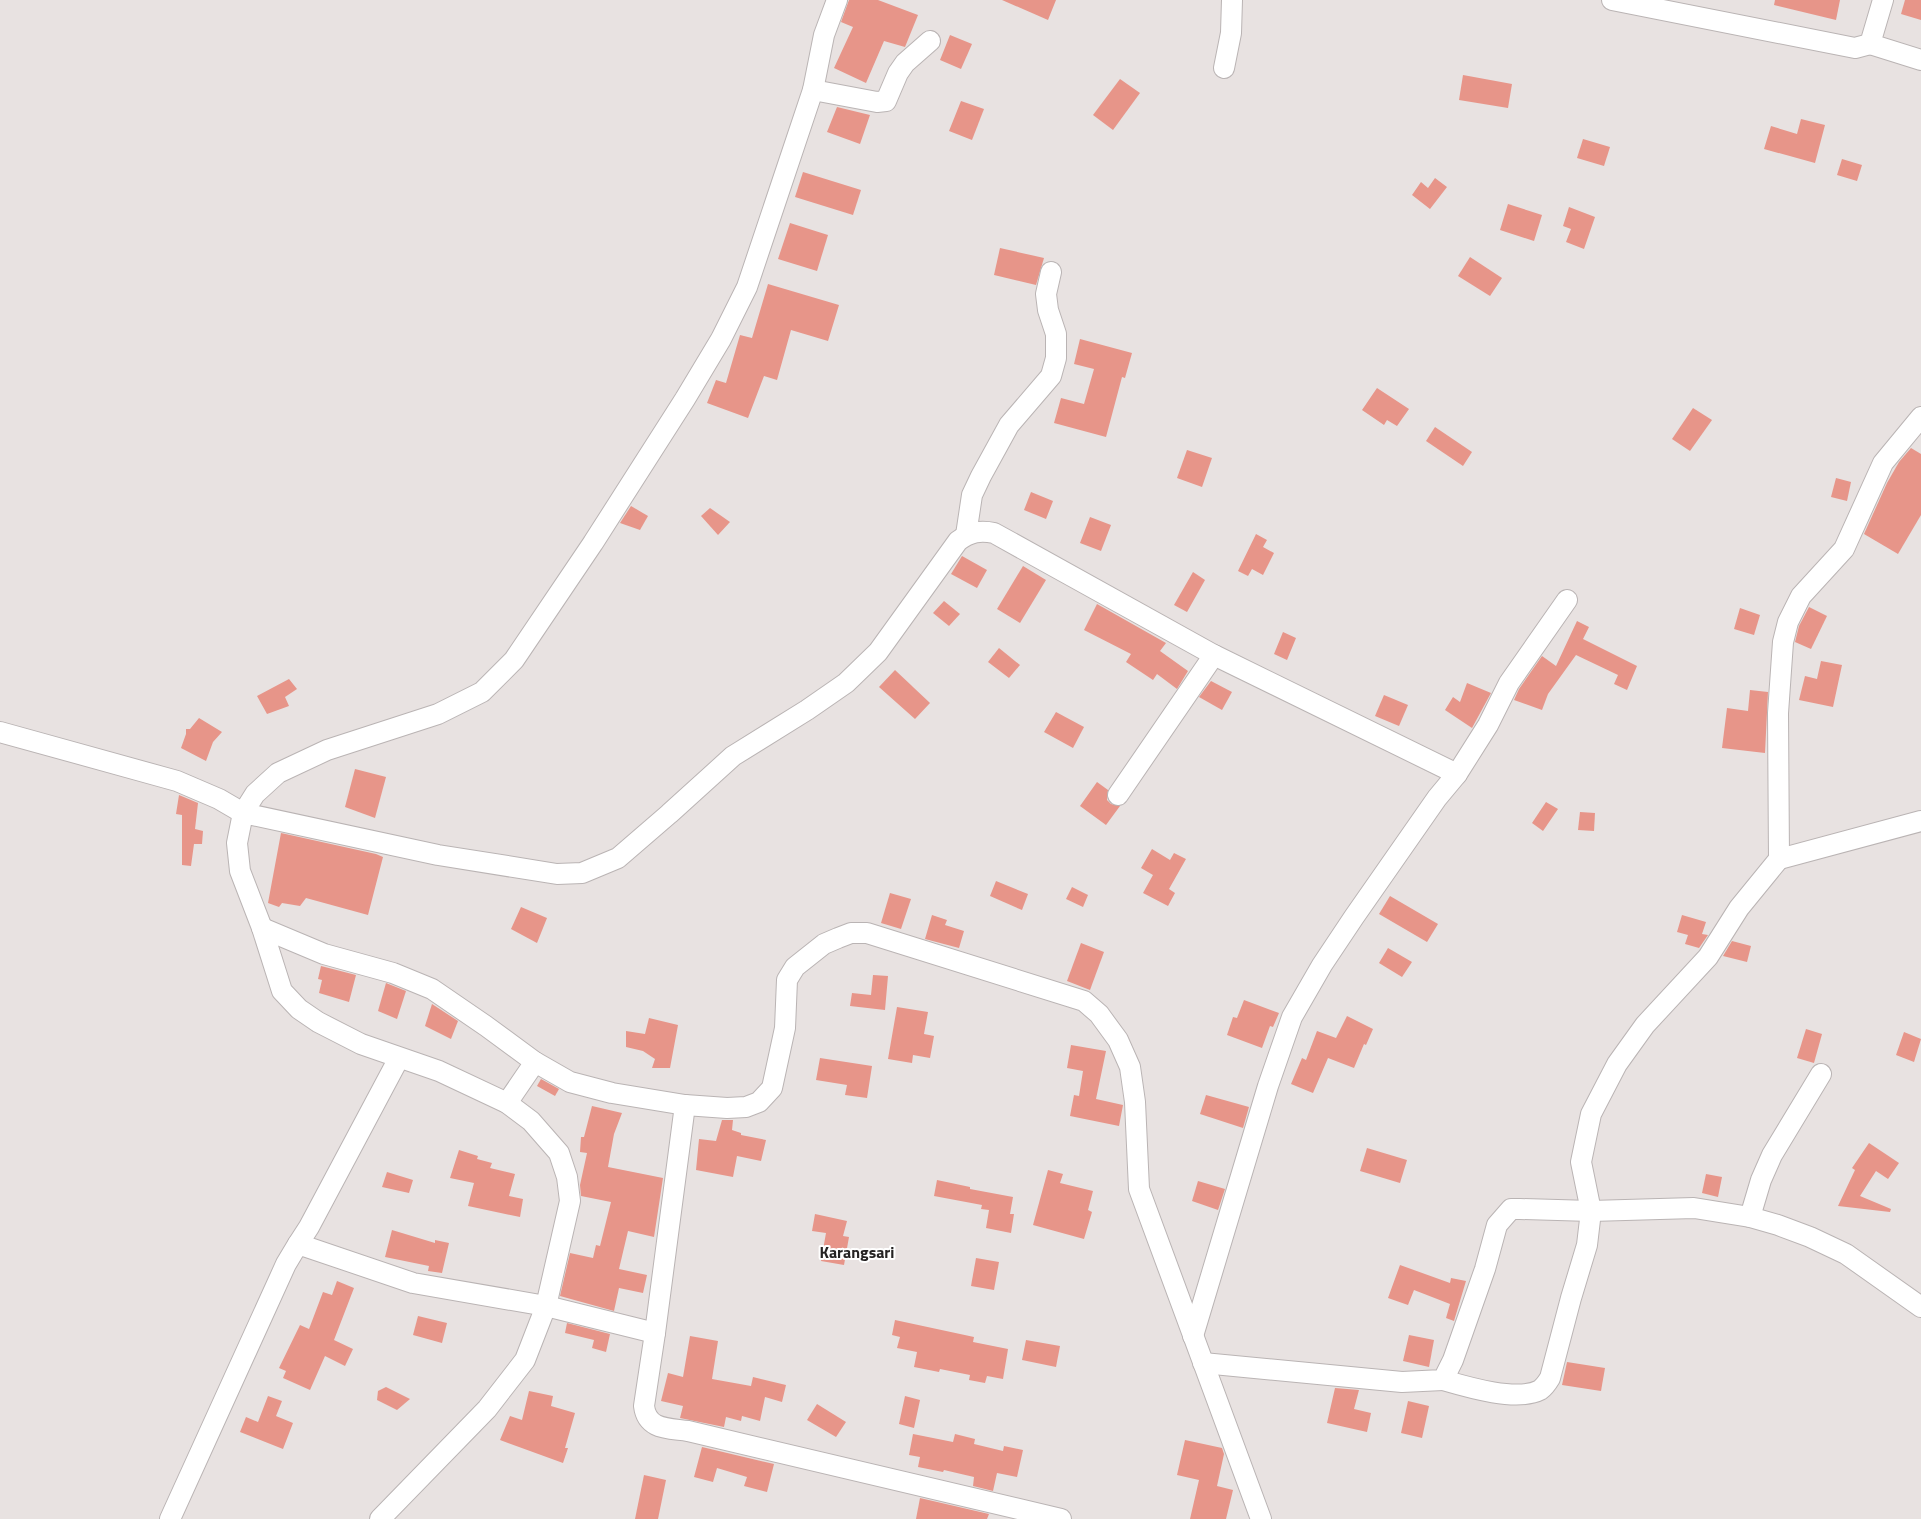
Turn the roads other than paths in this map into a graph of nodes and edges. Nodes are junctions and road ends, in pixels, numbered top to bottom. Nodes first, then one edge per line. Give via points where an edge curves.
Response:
1 (837, 0) edge
2 (1232, 0) edge
3 (1612, 0) edge
4 (1883, 0) edge
5 (930, 41) dead end
6 (1870, 44) junction
7 (1921, 60) edge
8 (1224, 68) dead end
9 (814, 90) junction
10 (1051, 272) dead end
11 (1921, 417) edge
12 (966, 535) junction
13 (1567, 600) dead end
14 (1214, 655) junction
15 (0, 732) edge
16 (1457, 774) junction
17 (1118, 795) dead end
18 (242, 813) junction
19 (1921, 821) edge
20 (1779, 859) junction
21 (262, 928) junction
22 (535, 1062) junction
23 (396, 1063) junction
24 (1822, 1074) dead end
25 (506, 1103) junction
26 (685, 1105) junction
27 (1591, 1211) junction
28 (1750, 1216) junction
29 (298, 1244) junction
30 (546, 1306) junction
31 (1921, 1307) edge
32 (656, 1333) junction
33 (1193, 1336) junction
34 (1203, 1363) junction
35 (1443, 1380) junction
36 (170, 1519) edge
37 (380, 1519) edge
38 (1061, 1519) edge
39 (1262, 1519) edge

1 - 9 street via 824,35
2 - 8 street via 1231,33
3 - 6 street via 1855,48
4 - 6 street
5 - 9 street via 905,63 886,101
6 - 7 street
9 - 18 street via 747,287 720,339 593,543 514,660 482,692 438,714 327,750 278,773 255,794
10 - 12 street via 1046,294 1056,334 1056,358 1051,376 1009,425 981,476 972,495
11 - 20 street via 1883,463 1844,549 1801,596 1788,622 1783,642 1778,712
12 - 14 street via 977,531 994,533
12 - 18 street via 958,540 878,652 846,683 733,756 618,858 582,874 557,874 438,855
13 - 16 street via 1509,683 1488,725
14 - 16 street
14 - 17 street
15 - 18 street via 177,781
16 - 33 street via 1354,917 1292,1017
18 - 21 street via 237,842 240,871
19 - 20 street
20 - 27 street via 1739,908 1708,957 1645,1024 1617,1064 1591,1114 1581,1162
21 - 22 street via 324,954 393,973 432,989
21 - 23 street via 282,991 299,1009
22 - 25 street
22 - 26 street via 570,1082 612,1093
23 - 25 street via 439,1071
23 - 29 street
24 - 28 street via 1772,1154
25 - 30 street via 531,1121 559,1153 567,1177 570,1201
26 - 32 street
26 - 33 street via 746,1107 764,1097 772,1088 776,1073 784,1028 787,980 795,967 824,944 851,934 867,933 1084,1001 1099,1014 1118,1040 1130,1068 1135,1102 1138,1189
27 - 28 street via 1694,1208
27 - 35 street via 1511,1210 1497,1225 1482,1278
27 - 35 street via 1587,1245 1546,1384 1535,1392 1512,1394
28 - 31 street via 1846,1254
29 - 30 street via 413,1282
29 - 36 street
30 - 32 street
30 - 37 street via 525,1360 487,1409
32 - 38 street via 644,1406 645,1416 653,1424
33 - 34 street
34 - 35 street via 1402,1382
34 - 39 street

